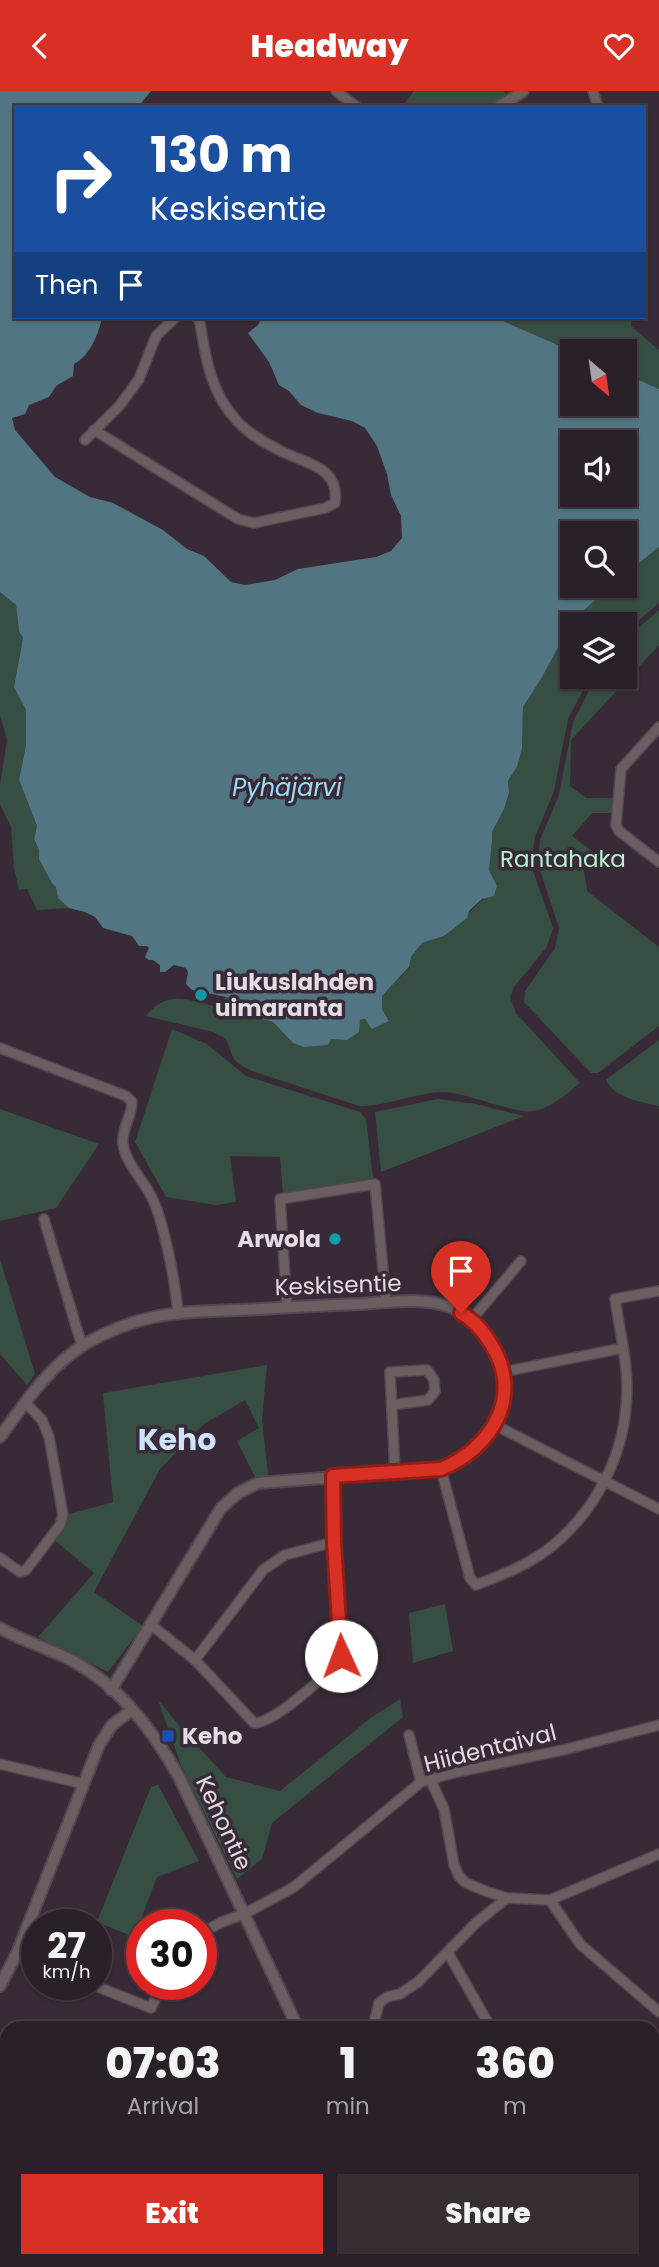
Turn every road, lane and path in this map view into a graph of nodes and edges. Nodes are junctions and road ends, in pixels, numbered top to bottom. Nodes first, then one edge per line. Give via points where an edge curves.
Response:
1 (336, 91) edge
2 (523, 91) edge
3 (354, 105) edge
4 (502, 105) edge
5 (174, 319) edge
6 (198, 319) edge
7 (94, 430) junction
8 (85, 440) dead end
9 (659, 727) edge
10 (659, 862) edge
11 (0, 1048) edge
12 (44, 1219) dead end
13 (521, 1261) dead end
14 (659, 1291) edge
15 (386, 1302) junction
16 (287, 1307) junction
17 (178, 1314) junction
18 (472, 1319) junction
19 (82, 1346) junction
20 (623, 1348) junction
21 (503, 1372) junction
22 (25, 1402) junction
23 (393, 1405) junction
24 (495, 1425) junction
25 (0, 1437) edge
26 (441, 1469) junction
27 (395, 1472) junction
28 (333, 1476) junction
29 (605, 1482) junction
30 (659, 1509) edge
31 (334, 1542) junction
32 (0, 1558) edge
33 (149, 1624) junction
34 (0, 1627) edge
35 (195, 1660) junction
36 (111, 1690) junction
37 (132, 1710) junction
38 (659, 1725) edge
39 (409, 1735) dead end
40 (0, 1764) edge
41 (426, 1782) junction
42 (84, 1784) junction
43 (659, 1854) edge
44 (507, 1898) junction
45 (550, 1900) junction
46 (244, 1914) junction
47 (217, 1925) edge
48 (17, 1953) junction
49 (448, 1953) junction
50 (21, 1955) edge
51 (0, 1986) edge
52 (131, 2000) edge
53 (155, 2000) edge
54 (659, 2012) edge
55 (295, 2021) edge
56 (375, 2021) edge
57 (487, 2021) edge

1 - 3 street
2 - 4 street
5 - 7 street via 156,336 139,379
6 - 7 street via 208,369 223,403 248,432 318,466 329,476 335,503 254,523 238,519
7 - 8 street
9 - 10 street via 621,769 616,825
11 - 17 street via 132,1102 123,1143 155,1203
12 - 19 street
13 - 18 street
14 - 20 street via 615,1299
15 - 16 street, Keskisentie
15 - 16 street via 375,1184 280,1199
15 - 18 street, Keskisentie via 433,1302
16 - 17 street, Keskisentie
17 - 19 street, Keskisentie via 135,1322
18 - 21 street, Keskisentie via 494,1349
19 - 22 street, Keskisentie
20 - 21 street
20 - 29 street via 627,1404
21 - 24 street, Keskisentie via 503,1399
22 - 25 street, Keskisentie
22 - 32 street via 42,1420 49,1437 63,1515 26,1570 20,1572
23 - 23 street via 390,1372 427,1370 435,1380 435,1391 428,1400
23 - 27 street
24 - 26 street, Keskisentie via 477,1447
24 - 29 street
26 - 27 street, Keskisentie
26 - 29 street via 470,1578 476,1585 509,1573 557,1542
27 - 28 street, Keskisentie
28 - 31 street
28 - 33 street, Keskisentie via 258,1483 229,1500
29 - 30 street
31 - 35 street via 285,1555 263,1570
31 - 35 street via 341,1638 337,1665 275,1716 254,1723
33 - 35 street
33 - 36 street, Keskisentie
34 - 36 street, Kehontie via 72,1661
36 - 37 street, Kehontie
37 - 42 street via 103,1737
37 - 46 street, Kehontie via 171,1761
38 - 41 street, Hiidentaival
39 - 41 street
40 - 42 street
41 - 44 street via 444,1809 459,1875 466,1883
41 - 46 street, Hiidentaival via 294,1887
42 - 48 street
43 - 45 street
44 - 45 street
44 - 49 street
45 - 54 street via 580,1944
46 - 47 street, Hiidentaival
46 - 55 street, Kehontie
48 - 50 street
48 - 51 street
49 - 56 street via 418,1982 379,2003
49 - 57 street
52 - 53 street via 151,2008

